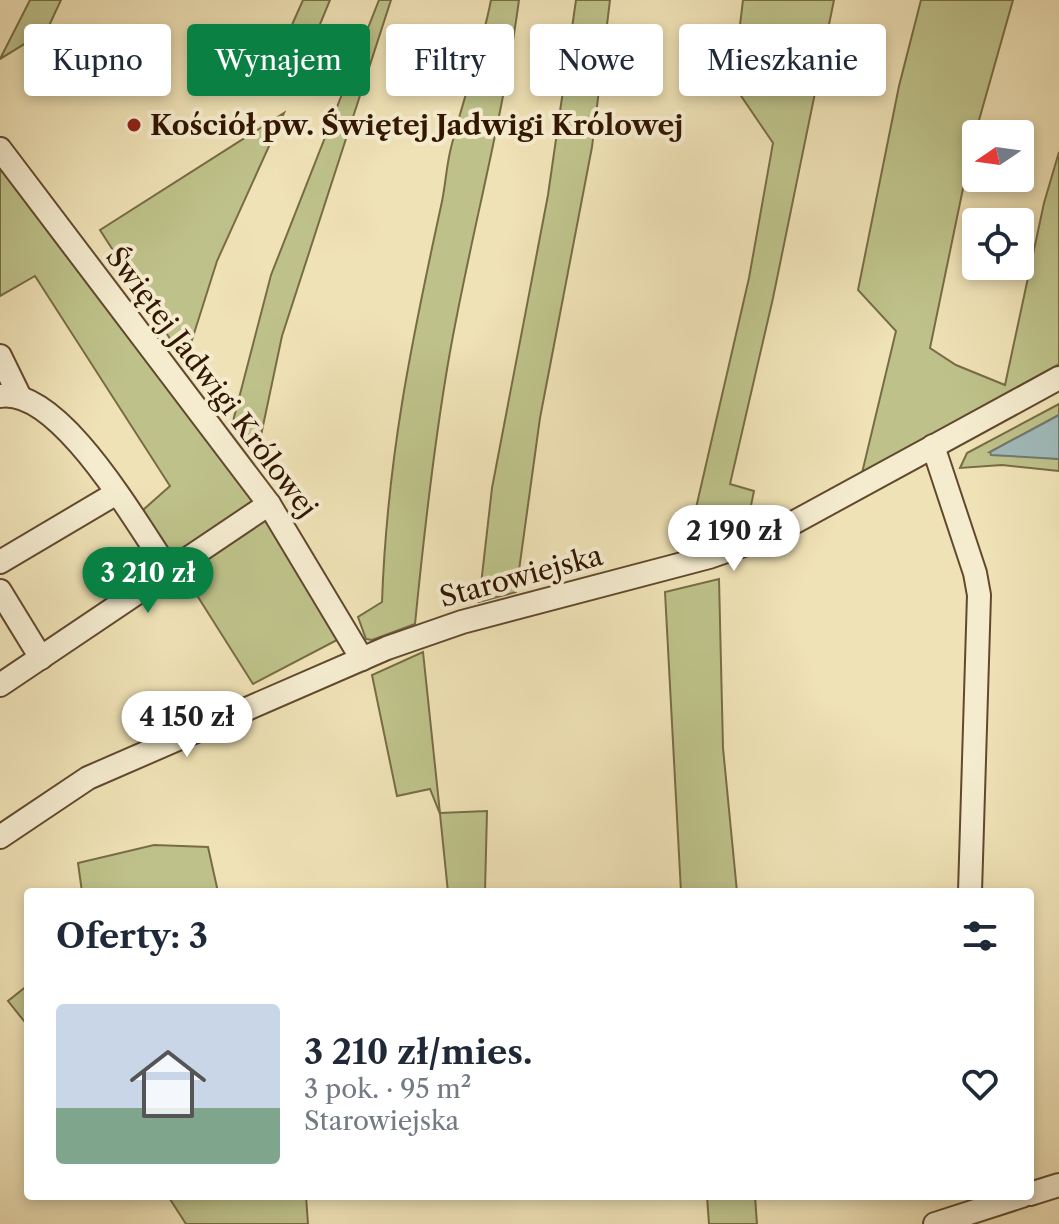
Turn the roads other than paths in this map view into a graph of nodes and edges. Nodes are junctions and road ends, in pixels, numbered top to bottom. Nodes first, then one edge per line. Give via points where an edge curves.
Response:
1 (0, 149) edge
2 (0, 356) edge
3 (1059, 378) edge
4 (10, 396) edge
5 (933, 446) junction
6 (115, 494) junction
7 (269, 504) junction
8 (0, 562) edge
9 (170, 572) junction
10 (0, 591) edge
11 (41, 658) junction
12 (362, 659) junction
13 (0, 685) edge
14 (0, 837) edge
15 (970, 888) edge
16 (1059, 1185) edge
17 (1034, 1193) edge
18 (985, 1201) edge
19 (935, 1224) edge

1 - 7 street, Świętej Jadwigi Królowej
2 - 4 street
3 - 5 street, Starowiejska
4 - 6 street via 46,411 76,436
5 - 12 street, Starowiejska via 750,544 462,622
5 - 15 street via 979,595
6 - 8 street
6 - 9 street
7 - 9 street
7 - 12 street, Świętej Jadwigi Królowej
9 - 11 street
10 - 11 street
11 - 13 street
12 - 14 street, Starowiejska via 88,778
16 - 17 street
18 - 19 street

